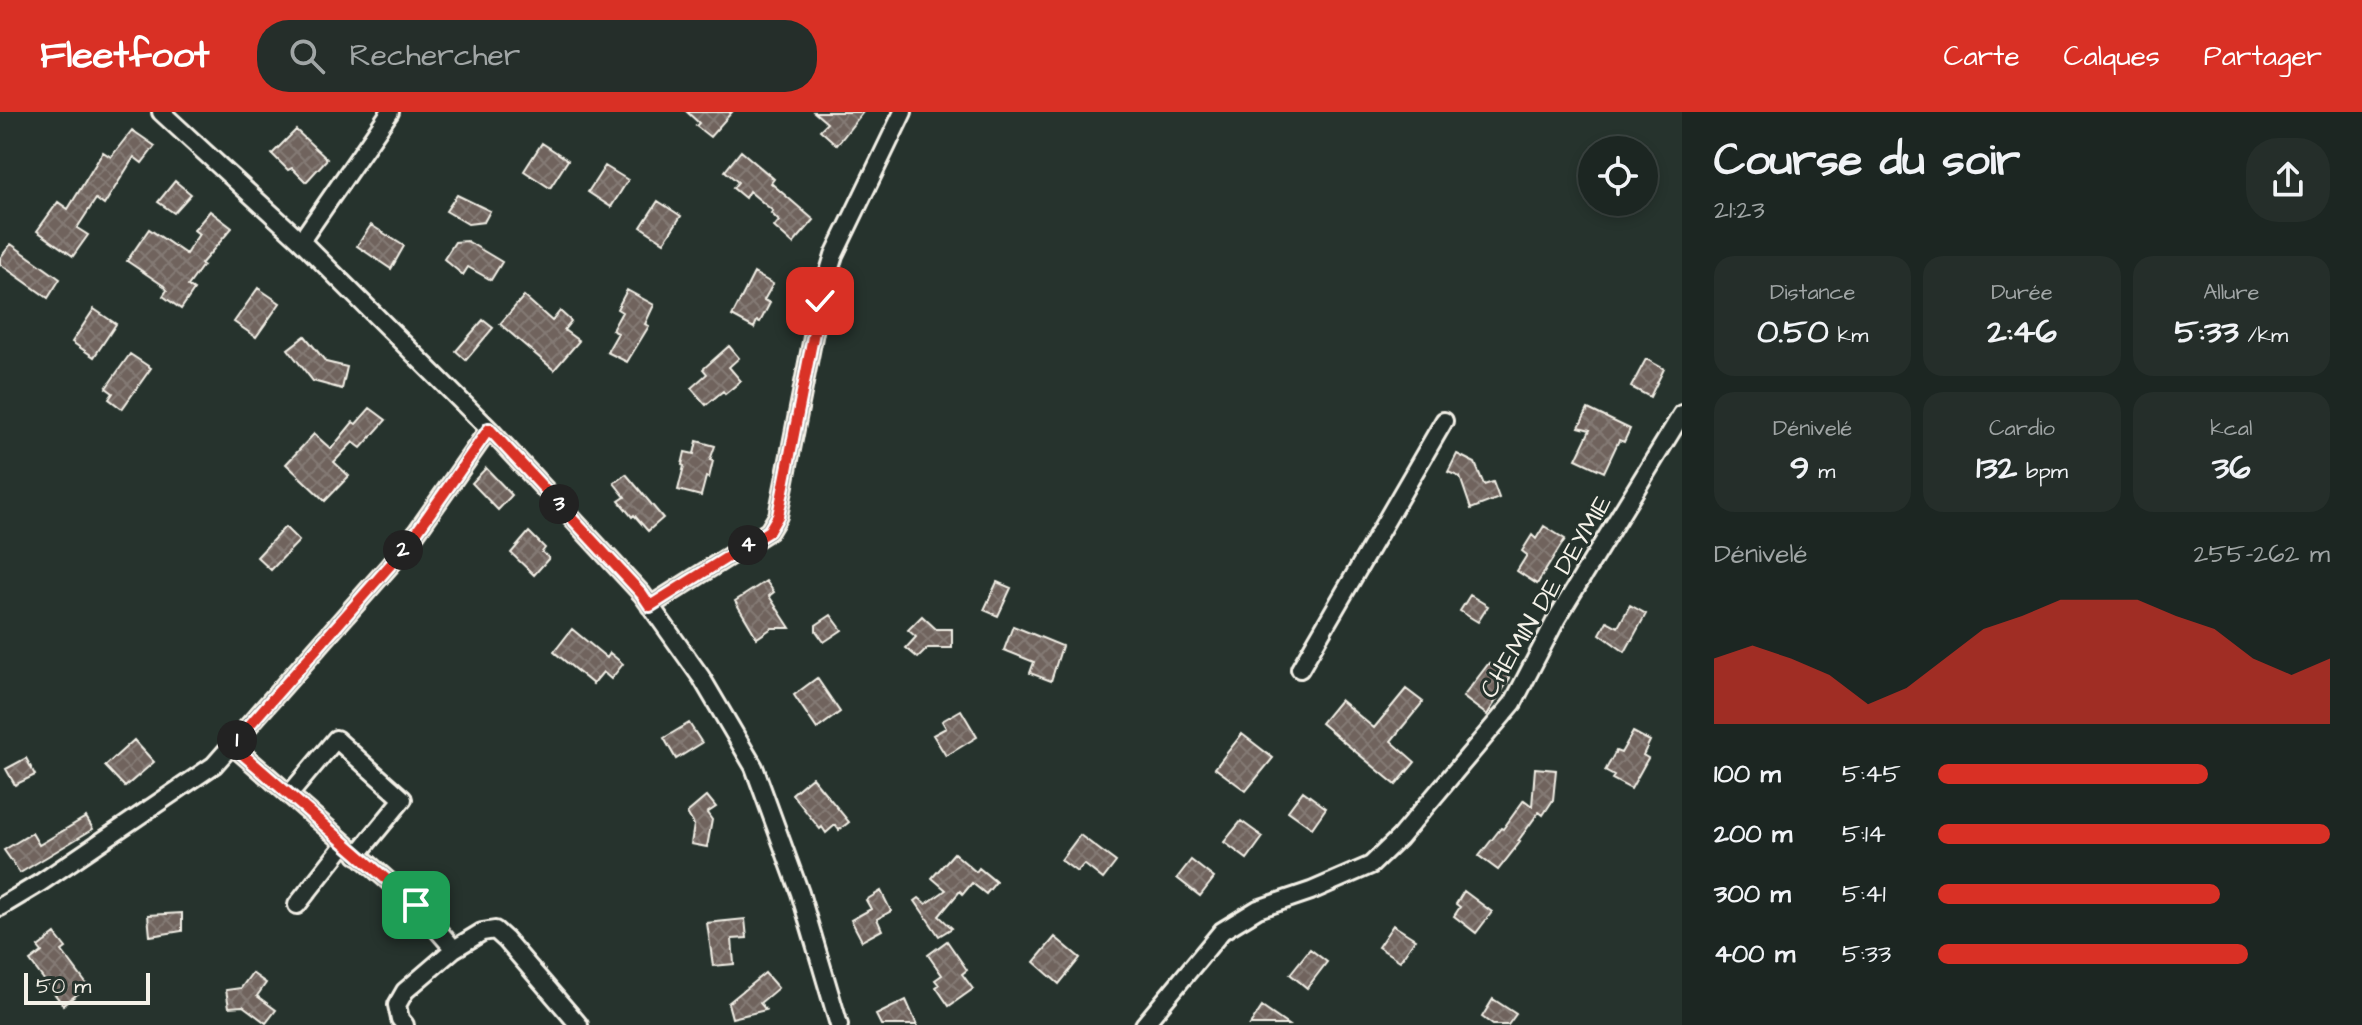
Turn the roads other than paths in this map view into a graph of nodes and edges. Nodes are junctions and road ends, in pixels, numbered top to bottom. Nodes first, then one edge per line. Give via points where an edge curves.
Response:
1 (161, 112) edge
2 (390, 112) edge
3 (903, 112) edge
4 (301, 241) junction
5 (1682, 414) edge
6 (1444, 421) dead end
7 (489, 429) junction
8 (650, 606) junction
9 (1300, 669) dead end
10 (232, 745) junction
11 (289, 795) junction
12 (351, 850) junction
13 (297, 905) dead end
14 (0, 907) edge
15 (454, 949) junction
16 (405, 1025) edge
17 (579, 1025) edge
18 (839, 1025) edge
19 (1144, 1025) edge

1 - 4 street
2 - 4 street
3 - 8 street via 824,285 778,516 769,531
4 - 7 street
5 - 19 street, CHEMIN DE DEYMIE via 1557,618 1513,703 1399,838 1371,865 1258,909 1222,931
6 - 9 street
7 - 8 street
7 - 10 street via 407,546
8 - 18 street via 701,677 754,767 800,893
10 - 11 street
10 - 14 street via 214,765
11 - 12 street
11 - 12 street via 336,739 403,799
12 - 13 street
12 - 15 street via 416,905
15 - 16 street via 405,991 397,1005
15 - 17 street via 495,930

